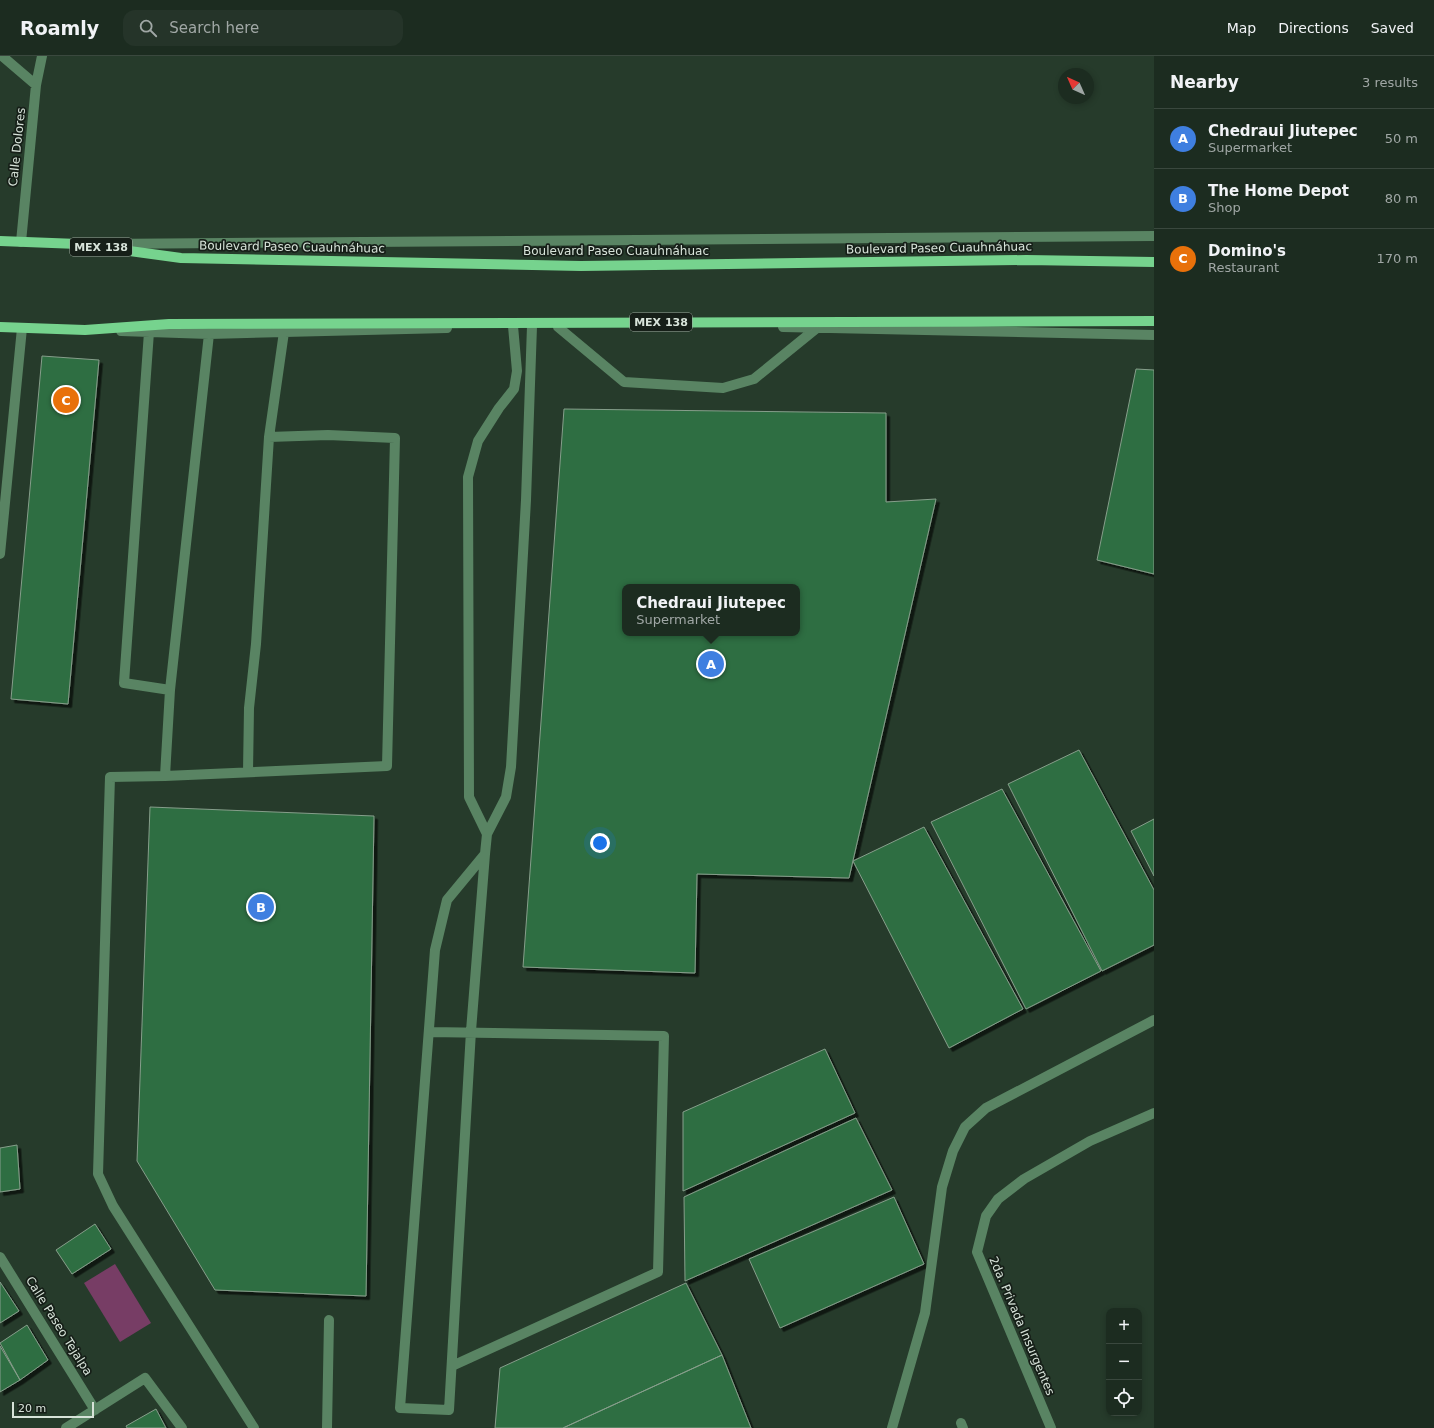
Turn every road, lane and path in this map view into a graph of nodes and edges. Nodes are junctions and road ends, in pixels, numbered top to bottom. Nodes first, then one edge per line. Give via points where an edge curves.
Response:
1 (2, 56) edge
2 (42, 56) edge
3 (36, 85) junction
4 (1154, 236) edge
5 (0, 241) edge
6 (21, 242) junction
7 (78, 244) junction
8 (1154, 262) edge
9 (1154, 321) edge
10 (513, 326) junction
11 (532, 326) junction
12 (0, 327) edge
13 (558, 327) junction
14 (22, 328) junction
15 (818, 328) junction
16 (85, 330) junction
17 (148, 332) junction
18 (284, 332) junction
19 (209, 334) junction
20 (1154, 335) edge
21 (269, 437) junction
22 (0, 554) edge
23 (170, 690) junction
24 (248, 772) junction
25 (165, 776) junction
26 (487, 834) junction
27 (485, 854) junction
28 (1154, 1020) edge
29 (471, 1031) junction
30 (430, 1032) junction
31 (1154, 1113) edge
32 (0, 1257) edge
33 (329, 1320) dead end
34 (452, 1366) junction
35 (95, 1410) junction
36 (66, 1428) edge
37 (182, 1428) edge
38 (254, 1428) edge
39 (327, 1428) edge
40 (892, 1428) edge
41 (1051, 1428) edge

1 - 3 street
2 - 3 street, Calle Dolores
3 - 6 street, Calle Dolores
4 - 7 street, Boulevard Paseo Cuauhnáhuac / MEX 138
5 - 6 main road, Boulevard Paseo Cuauhnáhuac / MEX 138
6 - 7 main road, Boulevard Paseo Cuauhnáhuac / MEX 138
7 - 8 main road, Boulevard Paseo Cuauhnáhuac / MEX 138 via 181,258 580,266 1026,260
9 - 16 main road, MEX 138 via 169,324
10 - 11 street, MEX 138
10 - 18 street, MEX 138
10 - 26 street via 517,370 514,389 478,441 468,478 469,797
11 - 13 street, MEX 138
11 - 26 street via 526,500 511,767 506,797
12 - 14 main road, MEX 138
13 - 15 street, MEX 138
13 - 15 street via 624,382 723,388 754,379
14 - 16 main road, MEX 138
14 - 22 street
15 - 20 street, MEX 138
16 - 17 street, MEX 138
17 - 19 street, MEX 138
17 - 23 street via 124,683
18 - 19 street, MEX 138
18 - 21 street
19 - 23 street
21 - 24 street via 256,644 249,708
21 - 24 street via 328,435 395,438 387,766
23 - 25 street
24 - 25 street
25 - 38 street via 110,776 98,1174 113,1206
26 - 27 street
27 - 29 street
27 - 30 street via 447,900 435,950
28 - 40 street via 986,1108 965,1127 953,1151 942,1187 925,1313
29 - 30 street
29 - 34 street
29 - 34 street via 664,1036 658,1272
30 - 34 street via 400,1408 449,1410
31 - 41 street, 2da. Privada Insurgentes via 1090,1141 1024,1179 998,1199 986,1216 977,1252
32 - 35 street, Calle Paseo Tejalpa
33 - 39 street
35 - 36 street
35 - 37 street via 145,1378

